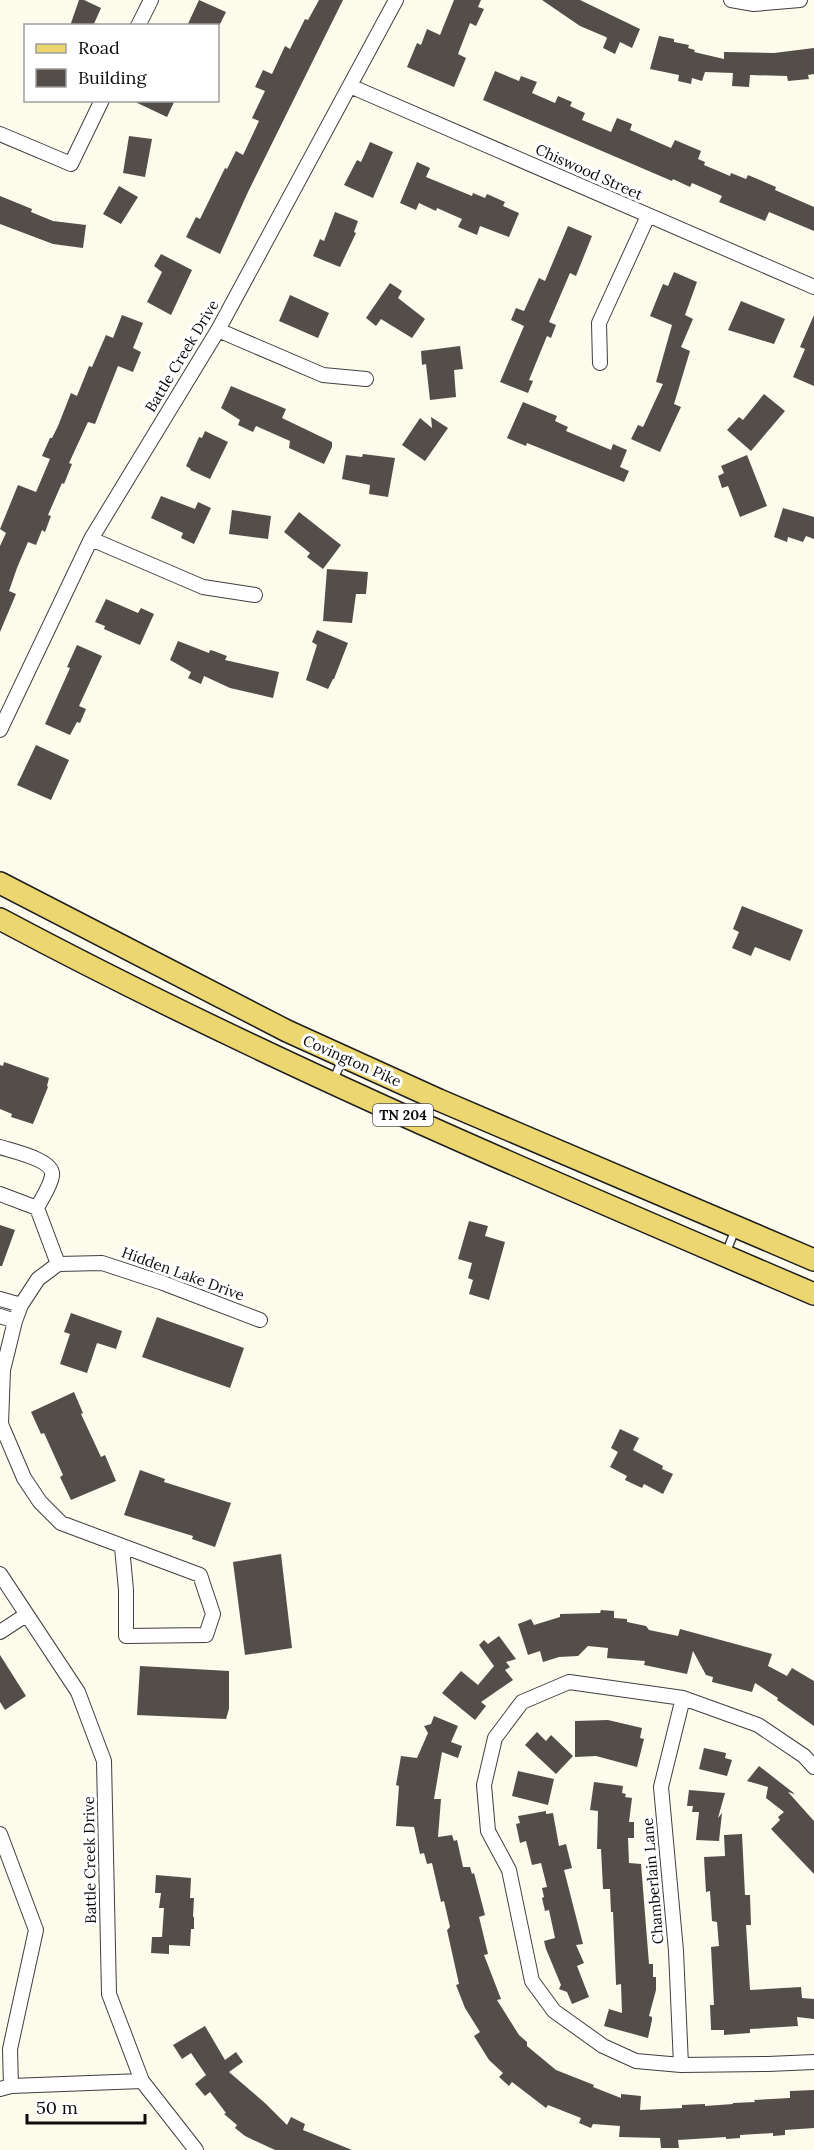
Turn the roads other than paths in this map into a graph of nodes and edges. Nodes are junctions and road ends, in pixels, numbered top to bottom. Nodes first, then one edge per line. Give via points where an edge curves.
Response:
1 (151, 0) edge
2 (396, 0) edge
3 (731, 0) edge
4 (800, 0) edge
5 (139, 24) edge
6 (350, 86) junction
7 (101, 102) edge
8 (0, 134) edge
9 (648, 216) junction
10 (814, 287) edge
11 (218, 330) junction
12 (600, 363) dead end
13 (366, 380) dead end
14 (91, 539) junction
15 (255, 595) dead end
16 (0, 730) edge
17 (0, 883) edge
18 (0, 919) edge
19 (344, 1057) junction
20 (332, 1083) junction
21 (0, 1147) edge
22 (0, 1194) edge
23 (37, 1208) junction
24 (736, 1226) junction
25 (725, 1256) junction
26 (814, 1260) edge
27 (58, 1264) junction
28 (814, 1294) edge
29 (0, 1299) edge
30 (21, 1305) junction
31 (0, 1316) edge
32 (260, 1320) dead end
33 (15, 1322) junction
34 (122, 1547) junction
35 (0, 1574) edge
36 (26, 1615) junction
37 (0, 1632) edge
38 (683, 1698) junction
39 (814, 1767) edge
40 (0, 1834) edge
41 (814, 2062) edge
42 (681, 2065) junction
43 (142, 2081) junction
44 (6, 2087) edge
45 (196, 2150) edge

1 - 5 street
2 - 6 street, Battle Creek Drive
3 - 4 street via 754,4
6 - 9 street, Chiswood Street
6 - 11 street, Battle Creek Drive
7 - 8 street via 71,164
9 - 10 street, Chiswood Street
9 - 12 street via 599,323
11 - 13 street via 323,375
11 - 14 street, Battle Creek Drive
14 - 15 street via 202,587
14 - 16 street, Battle Creek Drive
17 - 19 main road, Covington Pike / TN 204 via 276,1026
18 - 20 main road, Covington Pike / TN 204 via 186,1015
19 - 20 lane
19 - 24 main road, Covington Pike / TN 204
20 - 25 main road, Covington Pike / TN 204
21 - 23 street via 45,1162 51,1169 52,1176
22 - 23 street
23 - 27 street
24 - 25 lane
24 - 26 main road, Covington Pike / TN 204
25 - 28 main road, Covington Pike / TN 204
27 - 30 street via 38,1279
27 - 32 street, Hidden Lake Drive via 102,1263
29 - 30 street
30 - 33 street
31 - 33 street
33 - 34 street via 3,1370 1,1424 24,1478 60,1523
34 - 34 street via 200,1575 213,1614 206,1635 126,1636
35 - 36 street, Battle Creek Drive
36 - 37 street
36 - 43 street, Battle Creek Drive via 78,1692 104,1761 109,1994
38 - 39 street via 758,1725
38 - 42 street, Chamberlain Lane via 661,1787 676,1951
38 - 42 street via 569,1682 522,1702 495,1738 484,1785 488,1831 509,1870 532,1982 554,2012 603,2046 636,2061
40 - 44 street via 36,1930 10,2049
41 - 42 street
43 - 44 street
43 - 45 street, Battle Creek Drive

